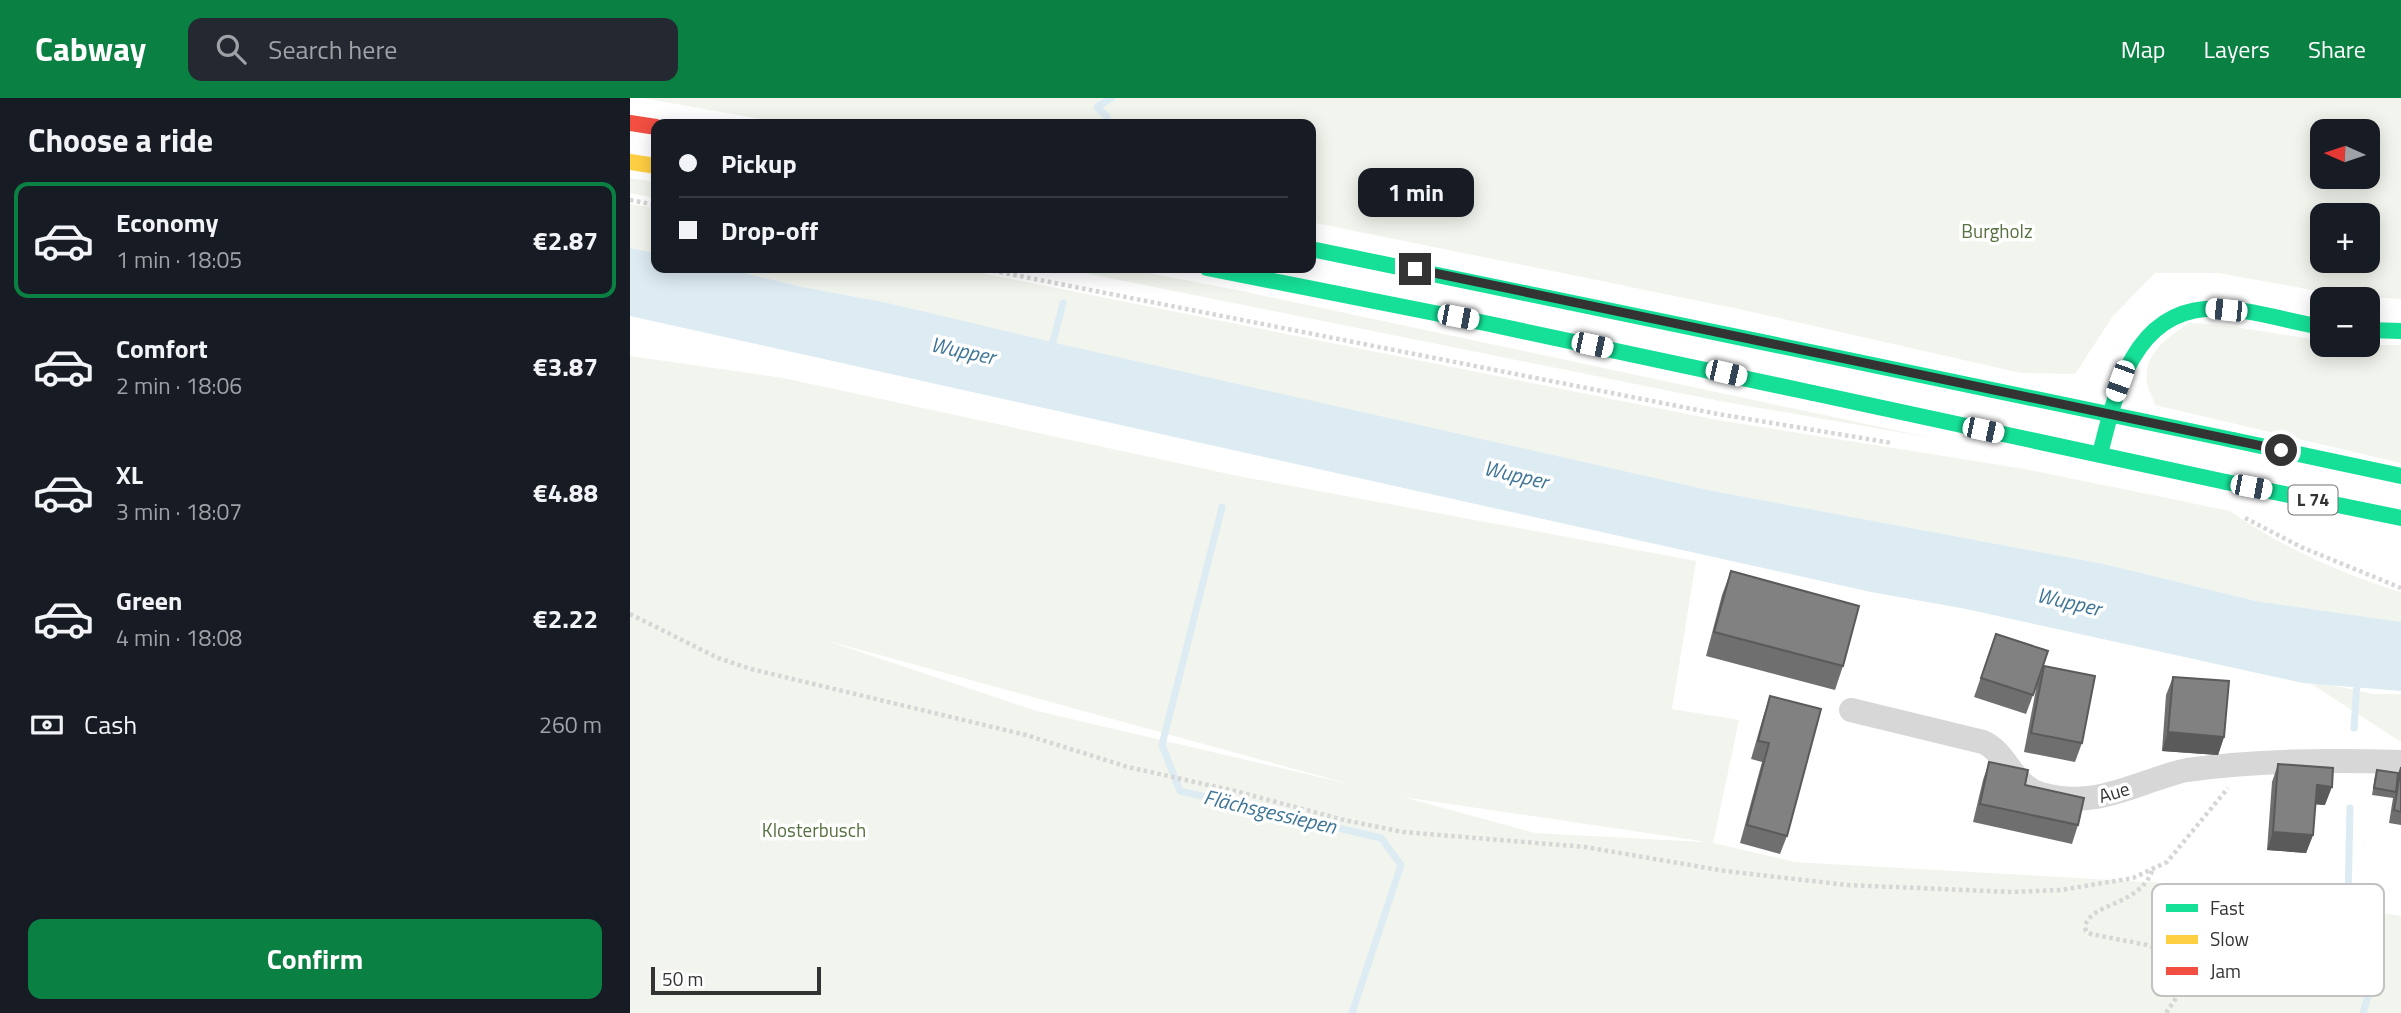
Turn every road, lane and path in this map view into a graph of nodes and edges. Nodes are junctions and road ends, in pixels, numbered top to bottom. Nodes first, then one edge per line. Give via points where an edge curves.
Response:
1 (630, 123) edge
2 (651, 126) edge
3 (630, 162) edge
4 (651, 165) edge
5 (630, 201) edge
6 (651, 204) edge
7 (1316, 250) edge
8 (1004, 273) edge
9 (1232, 273) edge
10 (2310, 325) edge
11 (2380, 330) edge
12 (2401, 331) edge
13 (2110, 413) junction
14 (1905, 446) dead end
15 (2100, 454) junction
16 (2401, 476) edge
17 (2241, 515) dead end
18 (2401, 518) edge
19 (2401, 588) edge
20 (630, 614) edge
21 (1851, 710) dead end
22 (2401, 762) edge
23 (2255, 765) junction
24 (2152, 870) junction
25 (2152, 947) edge
26 (2178, 996) edge
27 (2166, 1013) edge

1 - 2 main road
3 - 4 main road
5 - 6 path
7 - 13 main road, L 74
8 - 14 path via 1718,414
9 - 15 main road, L 74
10 - 13 main road via 2212,309 2176,316 2136,349
11 - 12 main road
13 - 15 main road
13 - 16 main road, L 74
15 - 18 main road, L 74
17 - 19 path via 2301,547
20 - 24 path via 718,658 751,669 1004,729 1128,767 1403,832 1585,847 1726,871 1847,885 2061,890 2115,882
21 - 23 street, Aue via 1983,742 1997,751 2030,790 2066,798 2098,798 2184,770
22 - 23 street, Aue
23 - 24 path via 2228,788 2167,862
24 - 25 path via 2144,886 2090,916 2085,926 2091,934
26 - 27 path

